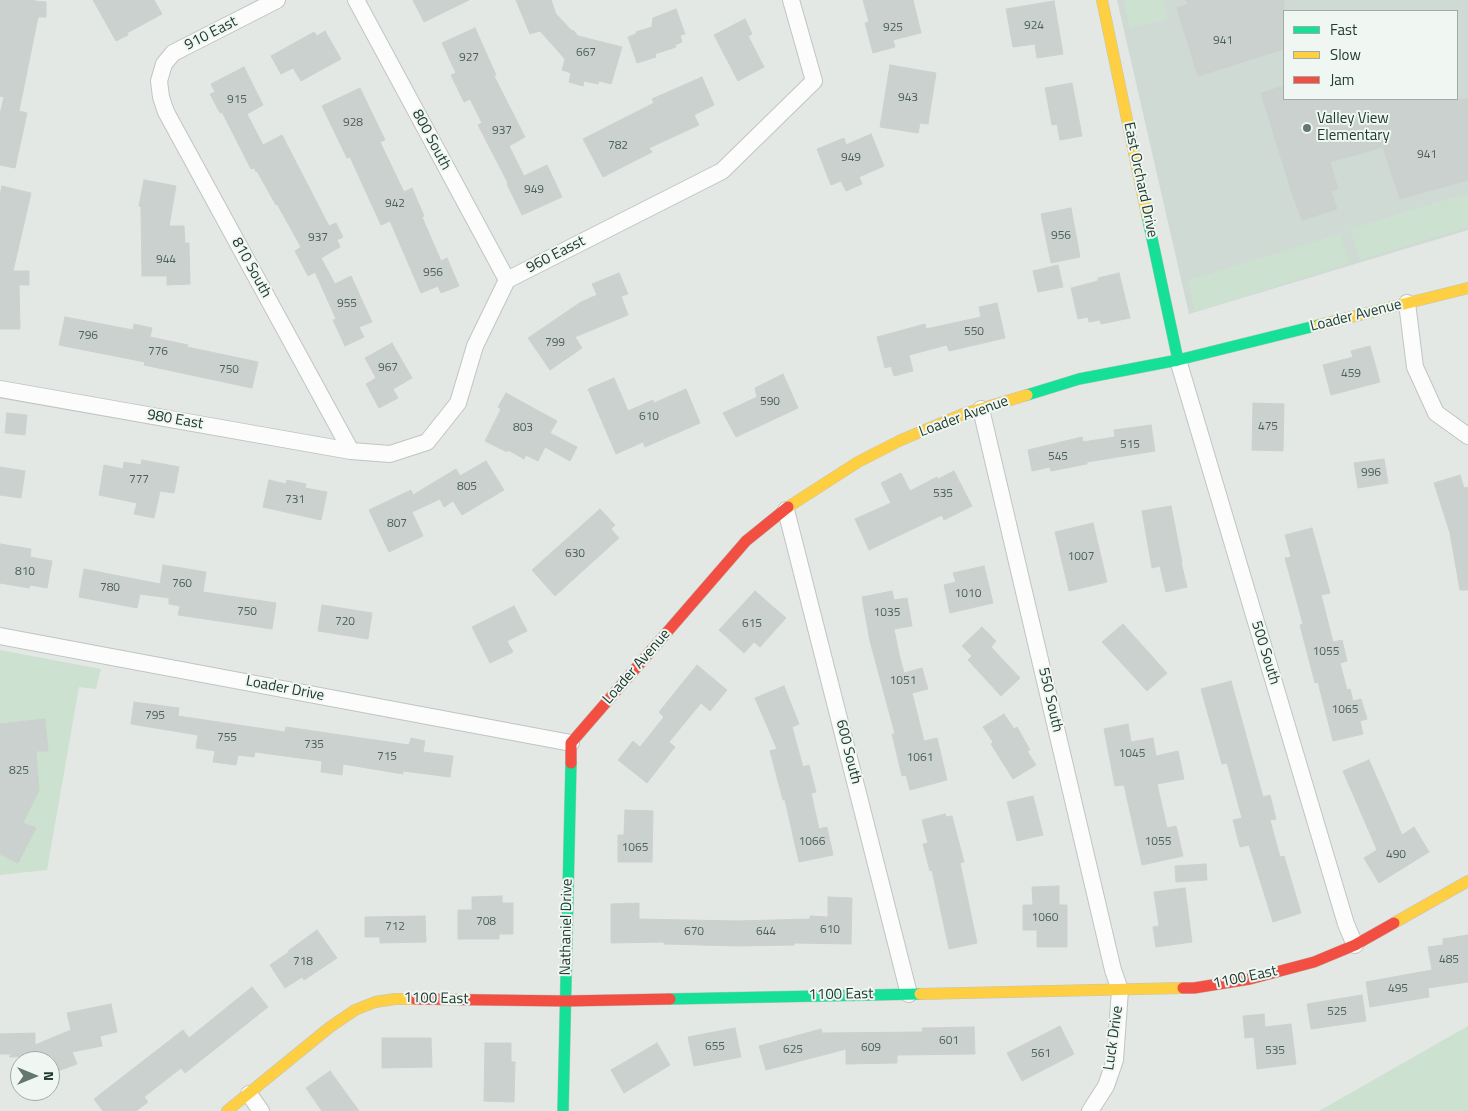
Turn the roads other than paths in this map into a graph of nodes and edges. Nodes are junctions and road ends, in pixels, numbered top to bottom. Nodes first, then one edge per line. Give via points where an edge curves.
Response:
1 (277, 0) edge
2 (356, 0) edge
3 (791, 0) edge
4 (1102, 0) edge
5 (159, 81) joint
6 (507, 280) junction
7 (1468, 288) edge
8 (1407, 303) junction
9 (1178, 360) junction
10 (0, 389) edge
11 (981, 409) junction
12 (1468, 436) edge
13 (351, 451) junction
14 (786, 510) junction
15 (0, 636) edge
16 (571, 743) junction
17 (1468, 881) edge
18 (1355, 945) junction
19 (1120, 990) junction
20 (909, 994) junction
21 (566, 1001) junction
22 (249, 1094) junction
23 (227, 1111) edge
24 (261, 1111) edge
25 (563, 1111) edge
26 (1090, 1111) edge

1 - 5 street, 910 East via 173,53 164,64
2 - 6 street, 800 South
3 - 6 street, 960 Easst via 814,81 722,171
4 - 9 street, East Orchard Drive
5 - 13 street, 810 South via 166,112
6 - 13 street via 475,346 458,403 427,442 390,454
7 - 8 street, Loader Avenue
8 - 9 street, Loader Avenue
8 - 12 street via 1415,367 1432,405 1436,413
9 - 11 street, Loader Avenue via 1079,379
9 - 18 street, 500 South via 1346,924
10 - 13 street, 980 East
11 - 14 street, Loader Avenue via 902,440 858,462
11 - 19 street, 550 South
14 - 16 street, Loader Avenue via 746,541
14 - 20 street, 600 South
15 - 16 street, Loader Drive
16 - 21 street, Nathaniel Drive
17 - 18 street, 1100 East
18 - 19 street, 1100 East via 1314,962 1250,979 1194,988
19 - 20 street, 1100 East
19 - 26 street, Luck Drive via 1114,1060 1106,1086
20 - 21 street, 1100 East
21 - 22 street, 1100 East via 395,999 375,1002 355,1010 330,1027
21 - 25 street, Nathaniel Drive
22 - 23 street, 1100 East
22 - 24 street

